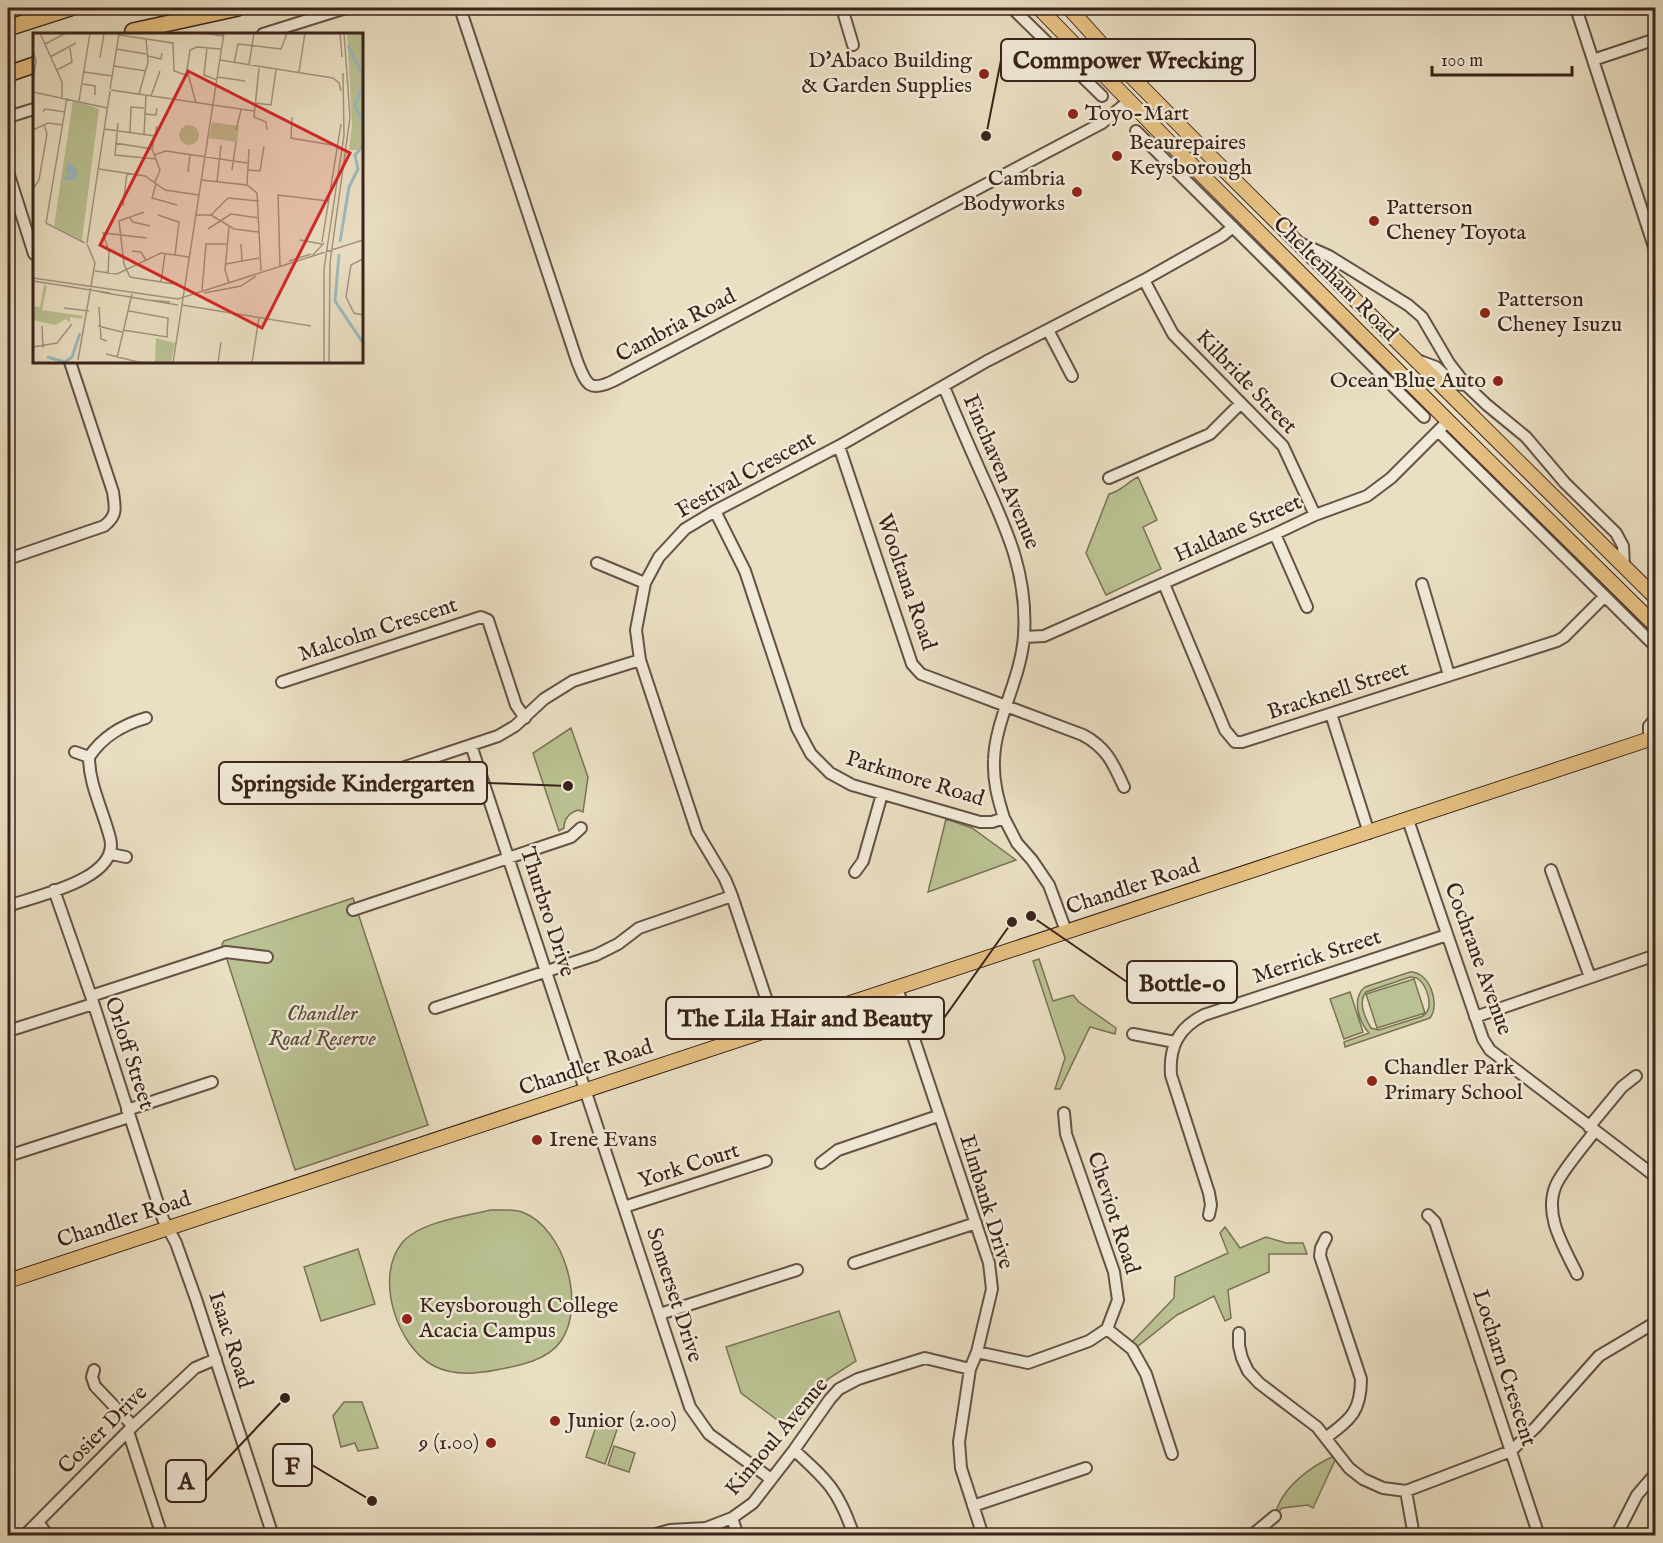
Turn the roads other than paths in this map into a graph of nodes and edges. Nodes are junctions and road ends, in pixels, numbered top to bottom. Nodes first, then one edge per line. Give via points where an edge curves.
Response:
1 (70, 8) edge
2 (200, 8) edge
3 (238, 8) edge
4 (346, 8) edge
5 (460, 8) edge
6 (842, 8) edge
7 (1012, 8) edge
8 (1039, 8) edge
9 (1069, 8) edge
10 (1576, 8) edge
11 (8, 28) edge
12 (128, 33) edge
13 (266, 33) edge
14 (1656, 39) edge
15 (853, 45) dead end
16 (1593, 60) junction
17 (33, 65) edge
18 (1075, 70) junction
19 (1099, 71) junction
20 (8, 74) edge
21 (1140, 85) junction
22 (1102, 96) dead end
23 (1129, 101) junction
24 (33, 109) edge
25 (8, 117) edge
26 (1136, 131) dead end
27 (1172, 145) junction
28 (1170, 164) junction
29 (8, 172) edge
30 (1233, 227) junction
31 (1294, 240) junction
32 (33, 251) edge
33 (1656, 253) edge
34 (1144, 280) junction
35 (1048, 330) junction
36 (1416, 360) junction
37 (70, 363) edge
38 (1072, 376) dead end
39 (1466, 385) junction
40 (1442, 386) junction
41 (944, 387) junction
42 (1241, 403) junction
43 (1424, 417) dead end
44 (1443, 426) junction
45 (839, 446) junction
46 (1109, 478) dead end
47 (716, 511) junction
48 (1315, 515) junction
49 (1275, 534) junction
50 (8, 559) edge
51 (597, 563) dead end
52 (1624, 567) junction
53 (645, 583) junction
54 (1164, 584) junction
55 (1422, 584) dead end
56 (1605, 597) junction
57 (1656, 598) edge
58 (1308, 607) dead end
59 (1656, 626) edge
60 (1024, 637) junction
61 (1656, 647) edge
62 (640, 660) junction
63 (1449, 675) junction
64 (282, 682) dead end
65 (1007, 706) junction
66 (1331, 714) junction
67 (146, 718) dead end
68 (525, 718) junction
69 (1656, 718) edge
70 (1652, 739) edge
71 (471, 745) junction
72 (75, 752) dead end
73 (89, 757) junction
74 (360, 782) dead end
75 (1124, 786) dead end
76 (882, 794) junction
77 (1004, 818) junction
78 (1408, 820) junction
79 (581, 828) dead end
80 (1369, 833) junction
81 (111, 854) junction
82 (126, 857) dead end
83 (509, 858) junction
84 (1551, 870) dead end
85 (855, 872) dead end
86 (54, 890) junction
87 (732, 896) junction
88 (8, 906) edge
89 (353, 910) dead end
90 (1066, 931) junction
91 (1447, 935) junction
92 (1656, 955) edge
93 (267, 957) dead end
94 (546, 973) junction
95 (1590, 977) junction
96 (897, 988) junction
97 (92, 1000) junction
98 (435, 1008) dead end
99 (1475, 1017) junction
100 (776, 1028) junction
101 (8, 1032) edge
102 (1132, 1034) dead end
103 (1175, 1042) junction
104 (1636, 1076) dead end
105 (212, 1082) dead end
106 (586, 1090) junction
107 (128, 1113) junction
108 (1064, 1113) dead end
109 (938, 1116) junction
110 (1592, 1129) junction
111 (8, 1156) edge
112 (766, 1161) dead end
113 (821, 1163) dead end
114 (1656, 1177) edge
115 (624, 1207) junction
116 (1209, 1215) dead end
117 (1428, 1215) dead end
118 (976, 1223) junction
119 (168, 1227) junction
120 (1326, 1238) dead end
121 (854, 1263) dead end
122 (797, 1270) dead end
123 (1577, 1274) dead end
124 (8, 1281) edge
125 (660, 1314) junction
126 (1656, 1322) edge
127 (1107, 1329) junction
128 (1239, 1333) dead end
129 (977, 1352) junction
130 (216, 1359) junction
131 (970, 1369) junction
132 (94, 1370) dead end
133 (130, 1428) junction
134 (1327, 1437) junction
135 (794, 1450) junction
136 (1511, 1451) junction
137 (1172, 1454) dead end
138 (1086, 1468) dead end
139 (1656, 1473) edge
140 (771, 1479) junction
141 (1406, 1491) junction
142 (973, 1506) junction
143 (1275, 1516) dead end
144 (732, 1518) junction
145 (38, 1522) junction
146 (24, 1536) edge
147 (48, 1536) edge
148 (162, 1536) edge
149 (273, 1536) edge
150 (649, 1536) edge
151 (738, 1536) edge
152 (854, 1536) edge
153 (983, 1536) edge
154 (1251, 1536) edge
155 (1414, 1536) edge
156 (1539, 1536) edge
157 (1616, 1536) edge

1 - 11 highway
2 - 12 highway
3 - 12 highway
4 - 13 street
5 - 23 street, Cambria Road via 577,361 585,381 592,386 602,387 1102,123
6 - 15 street
7 - 18 street
8 - 19 main road, Cheltenham Road
9 - 21 main road, Cheltenham Road
10 - 16 street
14 - 16 street
16 - 33 street
17 - 20 highway
18 - 19 street
18 - 22 street
19 - 23 main road, Cheltenham Road
21 - 23 main road
21 - 31 main road, Cheltenham Road
23 - 27 main road, Cheltenham Road
24 - 25 street
26 - 28 street, Cheltenham Road
27 - 28 street
27 - 44 main road, Cheltenham Road
28 - 30 street, Cheltenham Road
29 - 32 street
30 - 34 street, Festival Crescent
30 - 43 street, Cheltenham Road
31 - 36 main road, Cheltenham Road
31 - 39 street, Cheltenham Road via 1329,256 1413,309
34 - 35 street, Festival Crescent
34 - 42 street, Kilbride Street via 1173,334
35 - 38 street
35 - 41 street, Festival Crescent
36 - 39 street via 1436,367 1453,383
36 - 40 main road, Cheltenham Road
37 - 50 street via 113,492 112,519 104,526
39 - 52 street, Cheltenham Road via 1526,437 1565,483 1616,532 1623,546
40 - 44 main road via 1451,409
40 - 52 main road, Cheltenham Road
41 - 45 street, Festival Crescent
41 - 60 street, Finchaven Avenue via 1017,556
42 - 46 street via 1210,434
42 - 48 street, Kilbride Street via 1283,446
44 - 48 street, Haldane Street via 1391,478 1367,496
44 - 56 street, Cheltenham Road
44 - 59 main road, Cheltenham Road
45 - 47 street, Festival Crescent
45 - 65 street, Wooltana Road via 912,664 921,674
47 - 53 street, Festival Crescent via 685,529 659,557
47 - 76 street, Parkmore Road via 748,577 803,741 840,780
48 - 49 street, Haldane Street
49 - 54 street, Haldane Street
49 - 58 street
51 - 53 street
52 - 57 main road, Cheltenham Road
53 - 62 street, Festival Crescent via 636,630
54 - 60 street, Haldane Street via 1044,636
54 - 66 street, Bracknell Street via 1225,730 1235,742
55 - 63 street
56 - 61 street, Cheltenham Road
56 - 63 street, Bracknell Street via 1564,637
60 - 65 street, Finchaven Avenue
62 - 68 street via 573,681 544,699
62 - 87 street, Festival Crescent via 697,832
63 - 66 street, Bracknell Street
64 - 68 street, Malcolm Crescent via 480,617 488,621 516,705
65 - 75 street, Wooltana Road via 1099,744
65 - 77 street, Finchaven Avenue via 993,759
66 - 80 street
67 - 73 street via 112,732
68 - 71 street via 498,736
69 - 70 street via 1649,726
70 - 78 main road, Chandler Road
71 - 74 street
71 - 83 street, Thurbro Drive
72 - 73 street
73 - 81 street via 89,772 111,840
76 - 77 street, Parkmore Road via 980,822
76 - 85 street via 863,861
77 - 90 street, Parkmore Road via 1017,843 1046,880
78 - 80 main road, Chandler Road
78 - 91 street, Cochrane Avenue
79 - 83 street via 570,837
80 - 90 main road, Chandler Road
81 - 82 street
81 - 86 street via 106,863 85,879
83 - 89 street
83 - 94 street, Thurbro Drive
84 - 95 street
86 - 88 street
86 - 97 street, Orloff Street
87 - 94 street via 639,928 596,955
87 - 100 street, Festival Crescent
90 - 96 main road, Chandler Road
91 - 99 street, Cochrane Avenue
91 - 103 street, Merrick Street via 1204,1015 1182,1031
92 - 95 street
93 - 97 street via 226,952
94 - 98 street
94 - 106 street, Thurbro Drive
95 - 99 street
96 - 100 main road, Chandler Road
96 - 109 street, Elmbank Drive
97 - 101 street
97 - 107 street, Orloff Street
99 - 110 street, Cochrane Avenue via 1490,1050
100 - 106 main road, Chandler Road
102 - 103 street
103 - 116 street via 1171,1075 1209,1193
104 - 110 street via 1622,1087
105 - 107 street
106 - 115 street, Somerset Drive
106 - 119 main road, Chandler Road
107 - 111 street
107 - 119 street, Orloff Street
108 - 127 street, Cheviot Road via 1066,1134 1114,1272 1118,1300
109 - 113 street via 838,1150
109 - 118 street, Elmbank Drive
110 - 114 street, Cochrane Avenue
110 - 123 street via 1556,1184 1551,1205 1558,1236
112 - 115 street, York Court
115 - 125 street, Somerset Drive
117 - 136 street, Locharn Crescent via 1435,1222
118 - 121 street
118 - 129 street, Elmbank Drive via 989,1263 992,1289
119 - 124 main road, Chandler Road
119 - 130 street, Isaac Road
120 - 134 street via 1320,1256 1361,1379 1357,1408 1348,1421
122 - 125 street
125 - 140 street, Somerset Drive via 690,1407 709,1434
126 - 136 street via 1599,1356
127 - 129 street via 1089,1341 1028,1363
127 - 137 street via 1132,1349 1146,1374
128 - 134 street via 1248,1371
129 - 131 street, Elmbank Drive
130 - 133 street, Cosier Drive via 195,1368
130 - 149 street, Isaac Road
131 - 135 street, Kinnoul Avenue via 924,1359 858,1380 839,1389
131 - 142 street, Elmbank Drive via 959,1442 961,1468
132 - 133 street via 95,1386
133 - 145 street, Cosier Drive
133 - 148 street
134 - 141 street via 1349,1468 1363,1479 1383,1488
135 - 140 street, Kinnoul Avenue
135 - 152 street via 832,1487
136 - 141 street
136 - 156 street, Locharn Crescent
138 - 142 street
139 - 157 street via 1637,1495
140 - 144 street, Kinnoul Avenue via 753,1503
141 - 155 street
142 - 153 street, Elmbank Drive
143 - 154 street
144 - 150 street, Kinnoul Avenue via 706,1528 670,1530
144 - 151 street
145 - 146 street, Cosier Drive
145 - 147 street

